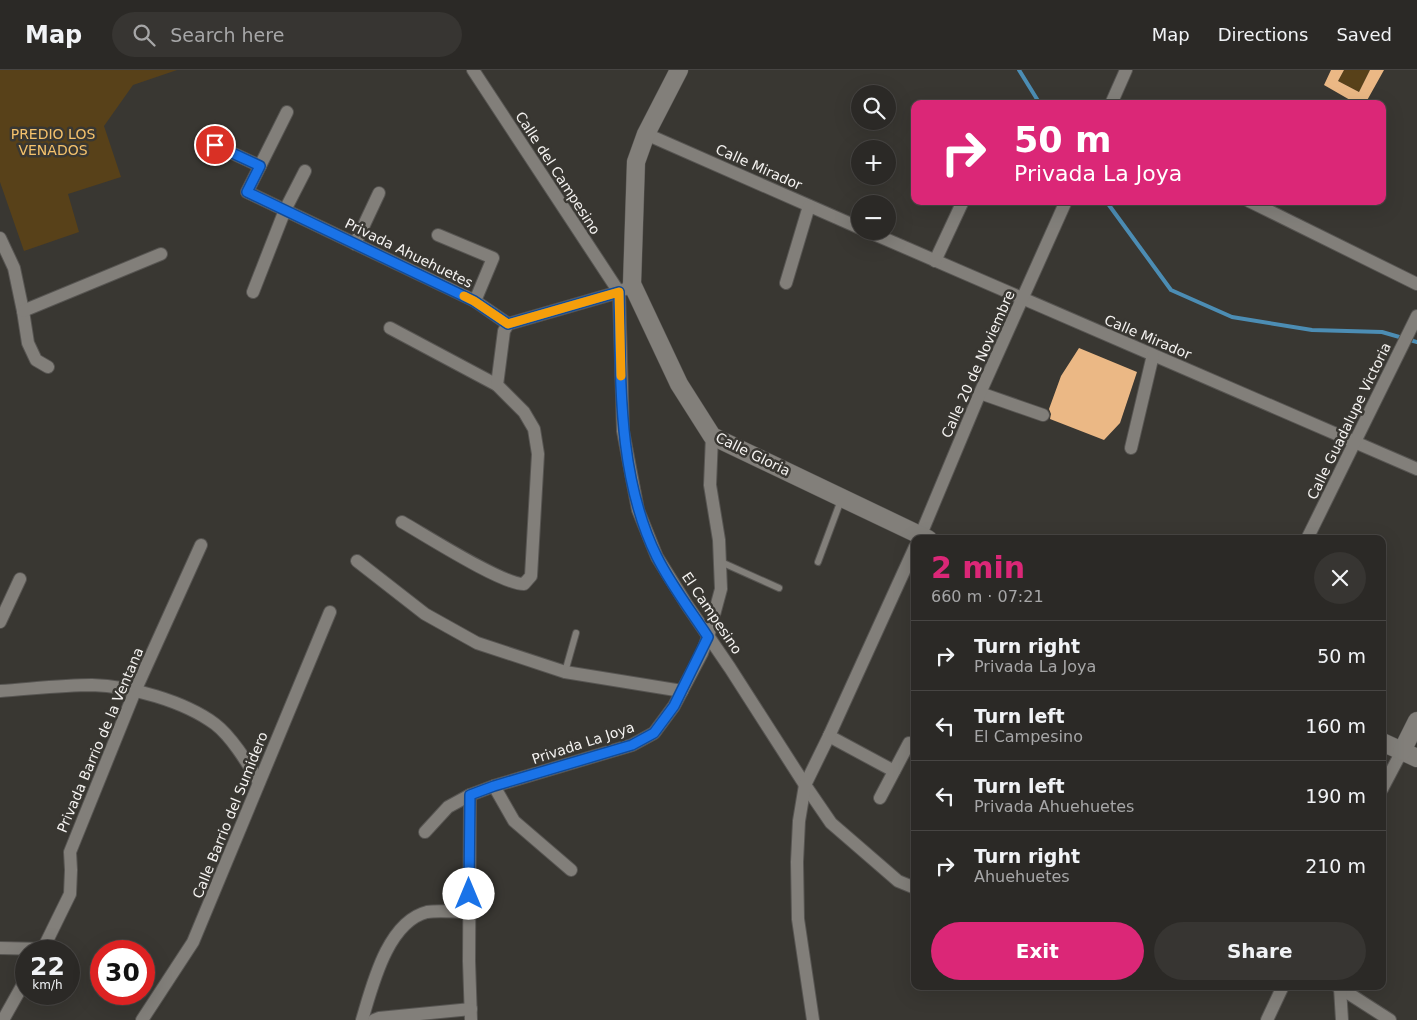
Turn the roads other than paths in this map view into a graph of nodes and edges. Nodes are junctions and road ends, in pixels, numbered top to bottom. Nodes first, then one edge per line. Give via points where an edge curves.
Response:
1 (472, 70) edge
2 (679, 70) edge
3 (1126, 70) edge
4 (1113, 100) edge
5 (287, 112) dead end
6 (646, 134) junction
7 (215, 145) dead end
8 (260, 166) junction
9 (305, 172) dead end
10 (380, 193) dead end
11 (962, 205) edge
12 (1064, 205) edge
13 (1257, 205) edge
14 (809, 206) junction
15 (285, 210) junction
16 (851, 224) edge
17 (438, 235) dead end
18 (0, 238) edge
19 (888, 240) edge
20 (355, 244) junction
21 (161, 254) dead end
22 (936, 261) junction
23 (786, 283) dead end
24 (1417, 284) edge
25 (625, 288) junction
26 (253, 292) dead end
27 (1022, 299) junction
28 (474, 301) junction
29 (23, 311) junction
30 (1415, 319) edge
31 (508, 324) junction
32 (390, 328) dead end
33 (1153, 355) junction
34 (48, 366) dead end
35 (497, 385) junction
36 (980, 393) junction
37 (1043, 415) dead end
38 (712, 436) junction
39 (1355, 442) junction
40 (1131, 448) dead end
41 (1417, 469) edge
42 (842, 497) junction
43 (402, 522) dead end
44 (912, 535) edge
45 (923, 535) edge
46 (1309, 535) edge
47 (202, 545) dead end
48 (357, 561) dead end
49 (911, 561) edge
50 (721, 562) junction
51 (818, 562) dead end
52 (20, 579) dead end
53 (778, 588) dead end
54 (330, 612) dead end
55 (0, 622) edge
56 (576, 633) dead end
57 (708, 637) junction
58 (565, 672) junction
59 (0, 691) edge
60 (135, 691) junction
61 (682, 691) junction
62 (1417, 721) edge
63 (829, 736) junction
64 (909, 742) dead end
65 (1386, 744) edge
66 (1409, 754) edge
67 (894, 771) junction
68 (259, 782) junction
69 (1386, 783) edge
70 (805, 785) junction
71 (494, 786) junction
72 (470, 795) junction
73 (880, 798) dead end
74 (425, 832) dead end
75 (572, 870) dead end
76 (911, 886) edge
77 (469, 912) junction
78 (47, 940) edge
79 (0, 948) edge
80 (15, 949) edge
81 (1281, 990) edge
82 (1338, 990) edge
83 (1343, 990) edge
84 (15, 999) edge
85 (471, 1015) edge
86 (3, 1020) edge
87 (142, 1020) edge
88 (362, 1020) edge
89 (374, 1020) edge
90 (813, 1020) edge
91 (1266, 1020) edge
92 (1342, 1020) edge
93 (1390, 1020) edge

1 - 25 street, Calle del Campesino
2 - 6 main road
3 - 4 street
5 - 8 street
6 - 14 street, Calle Mirador
6 - 25 main road via 636,162
7 - 8 street
8 - 15 street, Privada Ahuehuetes via 247,192
9 - 15 street
10 - 20 street
11 - 22 street
12 - 27 street, Calle 20 de Noviembre
13 - 24 street
14 - 16 street, Calle Mirador
14 - 23 street
15 - 20 street, Privada Ahuehuetes
15 - 26 street
17 - 28 street via 493,258
18 - 29 street via 14,268
19 - 22 street, Calle Mirador
20 - 28 street, Privada Ahuehuetes
21 - 29 street
22 - 27 street, Calle Mirador
25 - 31 street
25 - 38 main road, Calle Gloria
25 - 57 street, El Campesino via 623,431 638,510 657,557
27 - 33 street, Calle Mirador
27 - 36 street, Calle 20 de Noviembre
28 - 31 street, Privada Ahuehuetes
29 - 34 street via 28,343 36,360
30 - 39 street, Calle Guadalupe Victoria
31 - 35 street via 504,331
32 - 35 street
33 - 39 street, Calle Mirador
33 - 40 street
35 - 43 street via 524,412 534,429 538,454 530,576 524,584 499,577
36 - 37 street
36 - 45 street, Calle 20 de Noviembre
38 - 42 main road, Calle Gloria
38 - 50 street, Privada La Joya via 710,486
39 - 41 street, Calle Mirador
39 - 46 street, Calle Guadalupe Victoria
42 - 44 main road, Calle Gloria
42 - 51 lane
47 - 60 street, Privada Barrio de la Ventana
48 - 58 street via 424,614 477,643
49 - 63 street, Calle 20 de Noviembre
50 - 53 lane
50 - 57 street, Privada La Joya via 721,589
52 - 55 street
54 - 68 street, Calle Barrio del Sumidero
56 - 58 lane
57 - 61 street, Privada La Joya
57 - 70 street, El Campesino
58 - 61 street
59 - 60 street via 93,685
60 - 68 street via 183,706 216,725 243,756
60 - 78 street, Privada Barrio de la Ventana via 70,852 70,894
61 - 71 street, Privada La Joya via 654,733 632,745
62 - 66 main road
63 - 67 street
63 - 70 street, Calle 20 de Noviembre
64 - 67 street
65 - 66 main road
66 - 69 street
67 - 73 street
68 - 87 street, Calle Barrio del Sumidero via 193,942
70 - 76 street, El Campesino via 831,823 898,881
70 - 90 street, Calle 20 de Noviembre via 799,821 798,919
71 - 72 street, Privada La Joya
71 - 75 street via 514,821
72 - 74 street, Privada La Joya via 448,807
72 - 77 street
77 - 85 street
77 - 88 street via 427,912 410,921 393,938 377,969
79 - 80 street, Privada Barrio de la Ventana
81 - 91 street
82 - 92 street
83 - 93 street
84 - 86 street
85 - 89 street

